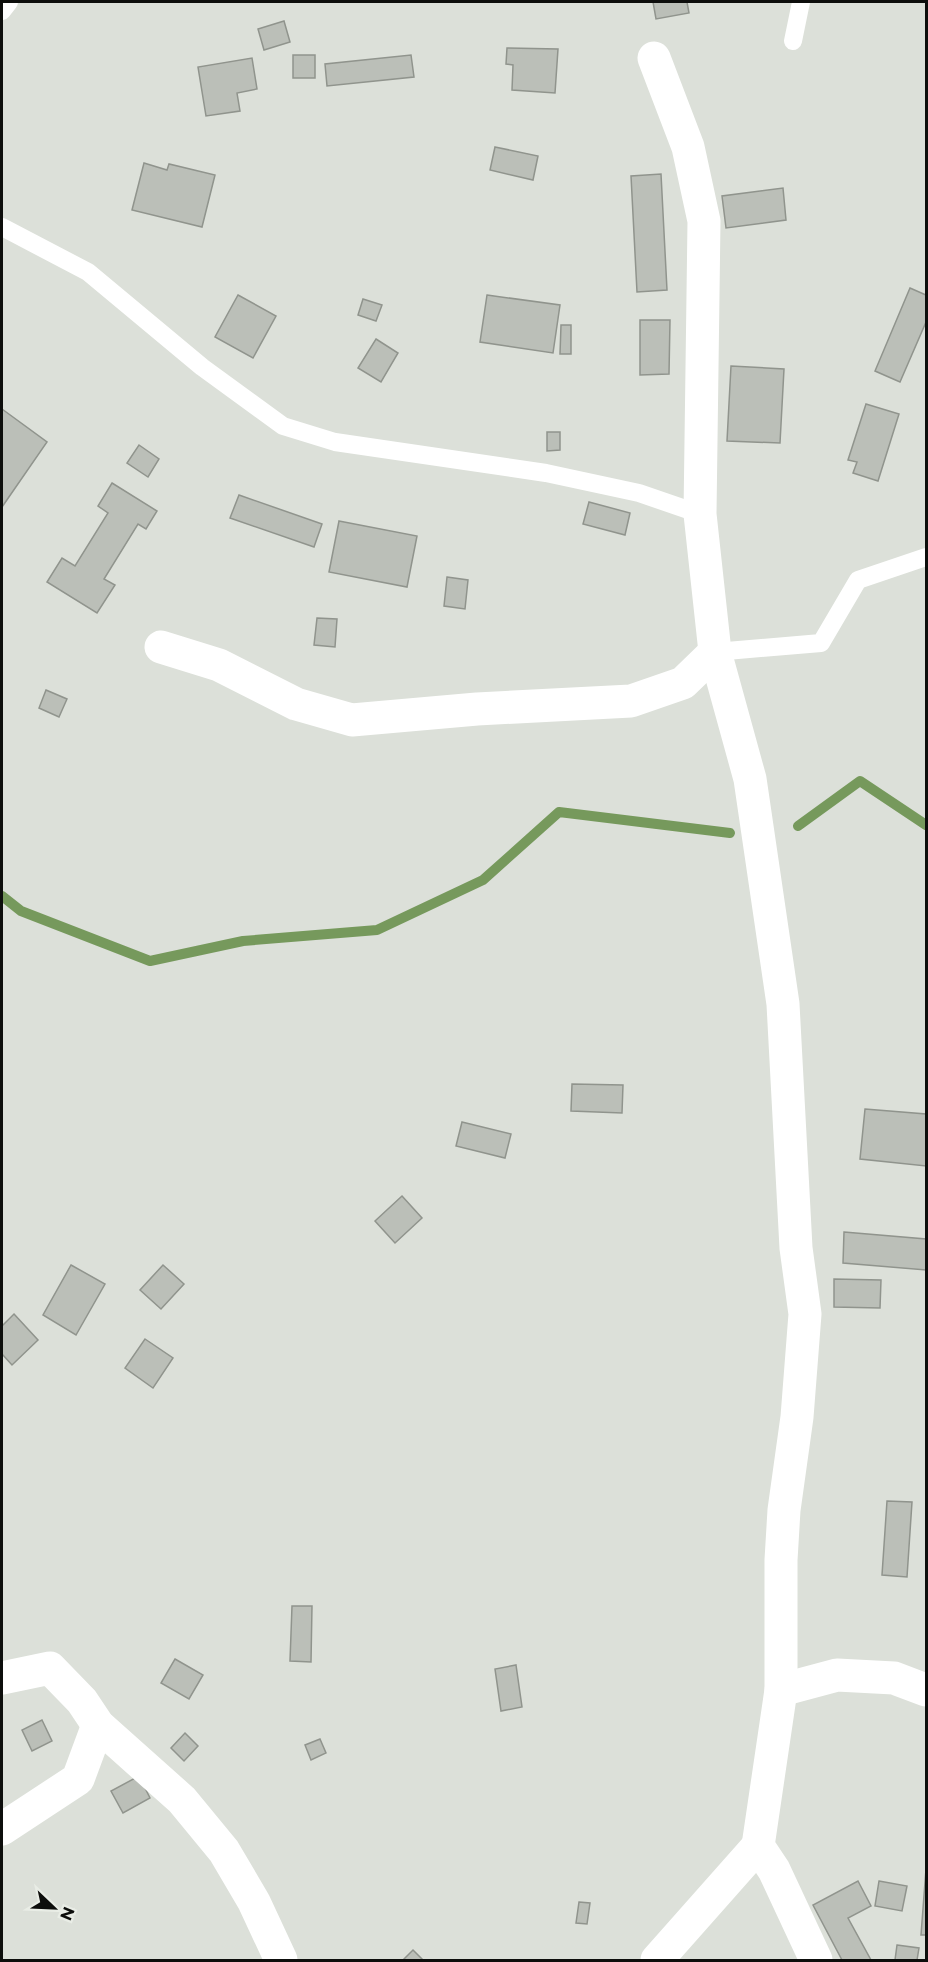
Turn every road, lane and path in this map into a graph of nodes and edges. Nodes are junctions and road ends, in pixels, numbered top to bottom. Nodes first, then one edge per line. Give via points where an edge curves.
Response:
1 (9, 2) edge
2 (801, 2) edge
3 (2, 11) edge
4 (793, 42) dead end
5 (654, 58) dead end
6 (2, 227) edge
7 (700, 514) junction
8 (927, 557) edge
9 (161, 647) dead end
10 (715, 652) junction
11 (2, 1678) edge
12 (781, 1690) junction
13 (927, 1690) edge
14 (98, 1725) junction
15 (2, 1829) edge
16 (758, 1846) junction
17 (281, 1960) edge
18 (657, 1960) edge
19 (816, 1960) edge

1 - 3 lane
2 - 4 lane
5 - 7 street via 687,147 704,221
6 - 7 lane via 88,272 202,367 283,426 334,442 546,473 639,493
7 - 10 street
8 - 10 lane via 858,580 821,643
9 - 10 street via 219,665 296,704 352,720 631,701 683,683
10 - 12 street via 750,779 783,1004 796,1248 805,1314 798,1417 784,1510
11 - 14 street via 50,1668 82,1701
12 - 13 street via 837,1675 894,1678
12 - 16 street
14 - 15 street via 78,1779
14 - 17 street via 182,1800 224,1851
16 - 18 street
16 - 19 street via 774,1870

